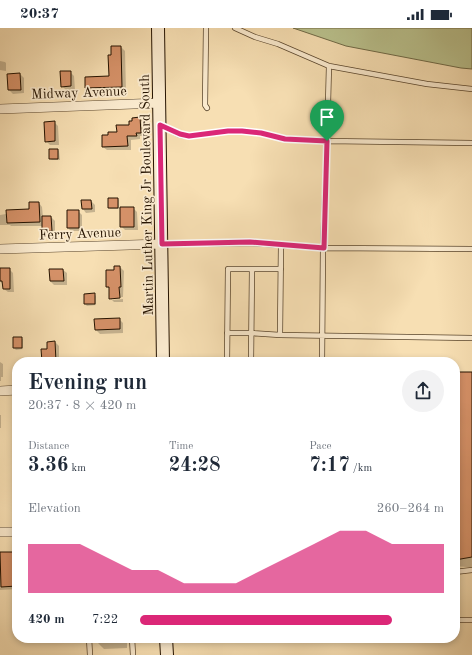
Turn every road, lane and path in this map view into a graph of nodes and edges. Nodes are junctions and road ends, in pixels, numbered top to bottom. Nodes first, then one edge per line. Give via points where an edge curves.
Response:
1 (158, 28) edge
2 (206, 28) edge
3 (235, 28) edge
4 (329, 66) junction
5 (472, 89) edge
6 (160, 103) junction
7 (0, 108) edge
8 (207, 108) dead end
9 (160, 125) junction
10 (327, 141) junction
11 (472, 143) edge
12 (162, 244) junction
13 (281, 246) junction
14 (324, 248) junction
15 (0, 249) edge
16 (472, 249) edge
17 (252, 269) junction
18 (281, 269) junction
19 (251, 332) junction
20 (227, 333) junction
21 (280, 335) junction
22 (323, 336) junction
23 (472, 338) edge
24 (163, 357) edge
25 (227, 357) edge
26 (251, 357) edge
27 (322, 357) edge
28 (12, 390) edge
29 (0, 391) edge
30 (0, 532) edge
31 (12, 532) edge
32 (472, 570) edge
33 (460, 571) edge
34 (460, 620) edge
35 (472, 620) edge
36 (89, 643) edge
37 (132, 643) edge
38 (166, 643) edge
39 (90, 655) edge
40 (133, 655) edge
41 (167, 655) edge

1 - 6 main road, Martin Luther King Jr Boulevard South
2 - 8 lane
3 - 4 lane
4 - 5 lane via 427,84
4 - 10 lane
6 - 7 street, Midway Avenue
6 - 9 main road, Martin Luther King Jr Boulevard South
9 - 10 lane via 189,136 235,131 261,133 285,139
9 - 12 main road, Martin Luther King Jr Boulevard South
10 - 11 lane
10 - 14 lane
12 - 13 lane via 250,242
12 - 15 street, Ferry Avenue
12 - 24 main road, Martin Luther King Jr Boulevard South
13 - 14 lane
13 - 18 lane
14 - 16 lane
14 - 22 lane
17 - 18 lane
17 - 19 lane
17 - 20 lane via 228,269
18 - 21 lane
19 - 20 lane
19 - 21 lane
19 - 26 lane
20 - 25 lane
21 - 22 lane
22 - 23 lane
22 - 27 lane
28 - 29 street
30 - 31 street
32 - 33 lane
34 - 35 lane
36 - 39 lane
37 - 40 lane
38 - 41 main road

